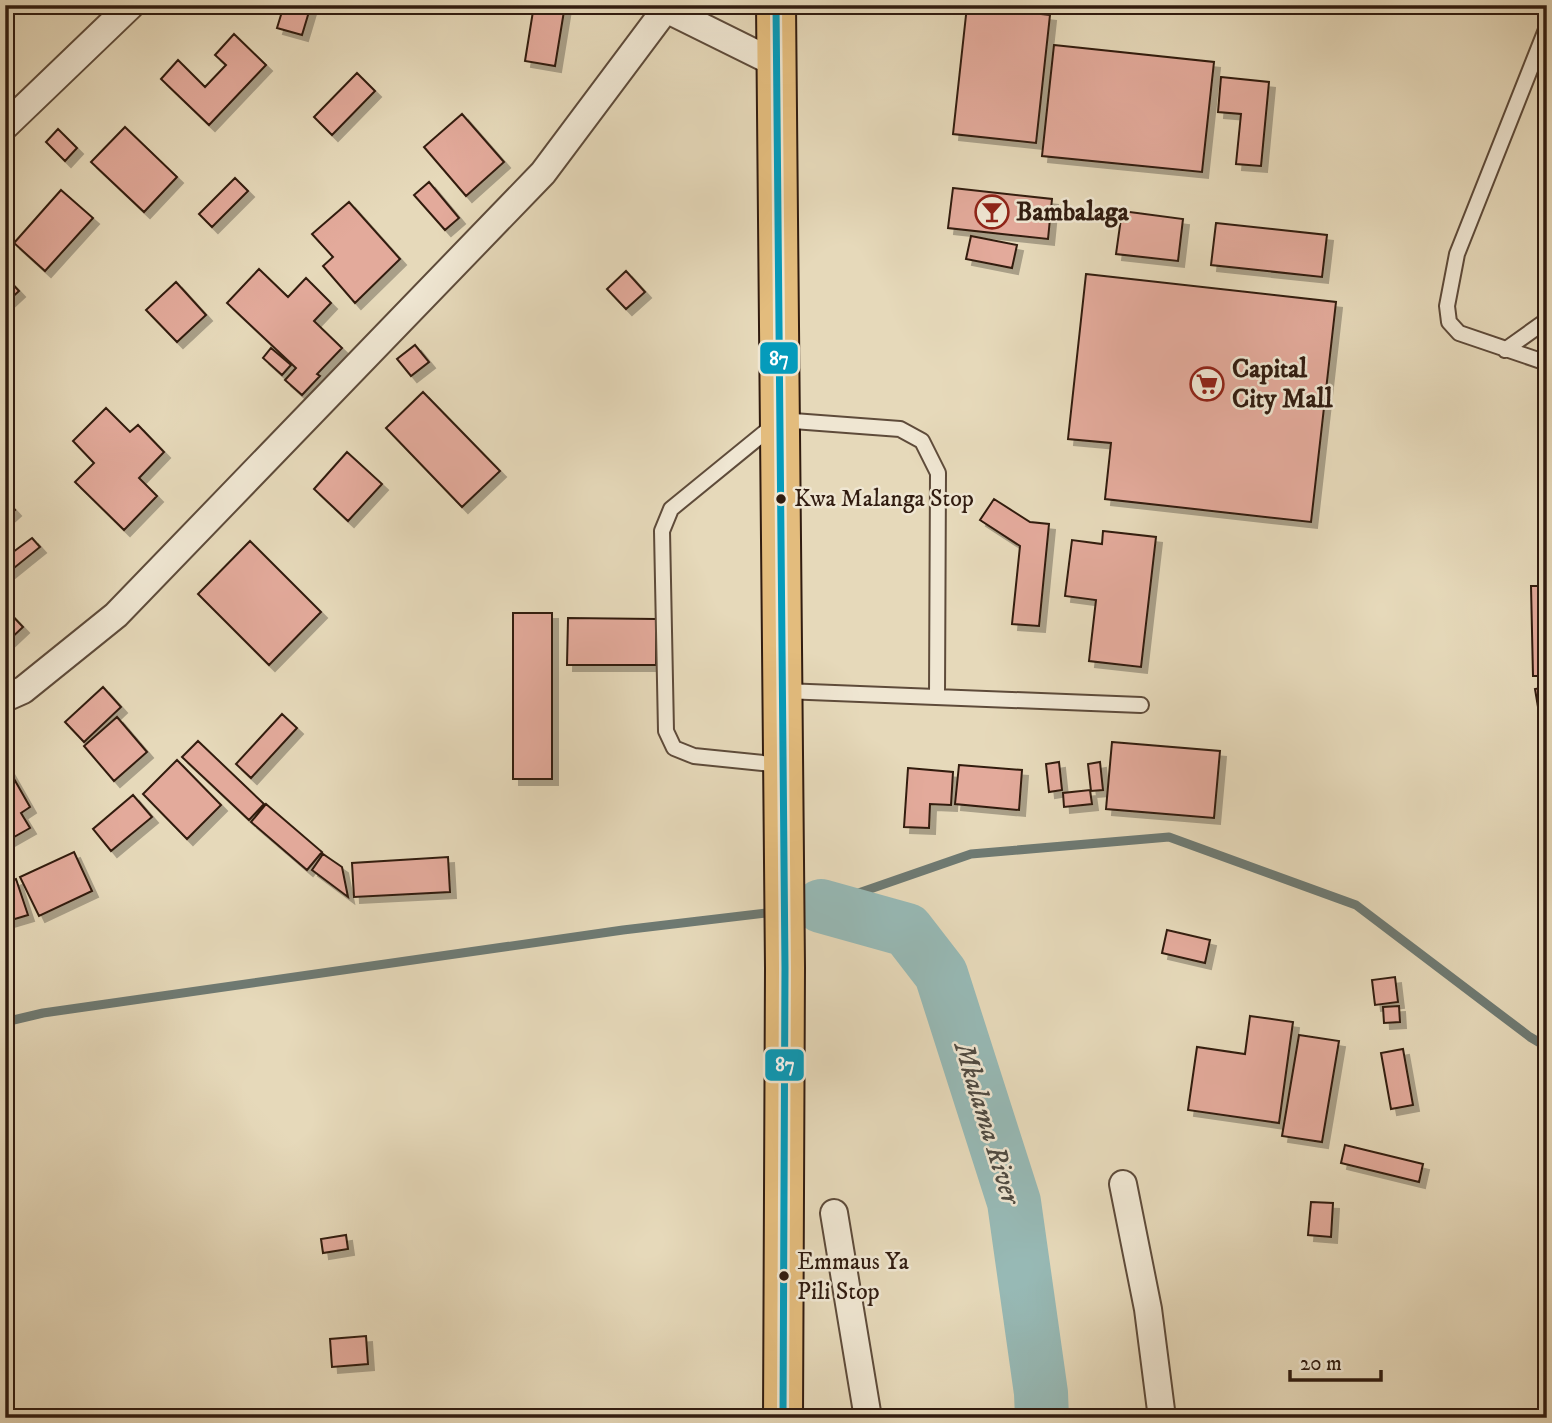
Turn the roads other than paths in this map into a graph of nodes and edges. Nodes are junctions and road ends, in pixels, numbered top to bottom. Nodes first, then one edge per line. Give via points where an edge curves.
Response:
1 (131, 5) edge
2 (776, 5) edge
3 (661, 8) edge
4 (1547, 27) edge
5 (777, 64) junction
6 (5, 125) edge
7 (1547, 320) edge
8 (1505, 350) junction
9 (1547, 363) edge
10 (780, 421) junction
11 (782, 691) junction
12 (937, 697) junction
13 (5, 698) edge
14 (1141, 705) dead end
15 (783, 765) junction
16 (1123, 1184) dead end
17 (834, 1213) dead end
18 (783, 1418) edge
19 (868, 1418) edge
20 (1162, 1418) edge

1 - 6 street
2 - 5 highway
3 - 5 street
3 - 13 street via 543,173 116,615 23,690
4 - 8 lane via 1457,254 1447,306 1449,322 1459,333
5 - 10 highway
7 - 8 lane
8 - 9 lane
10 - 11 highway
10 - 12 lane via 900,429 922,441 938,473
10 - 15 lane via 671,509 662,531 666,731 674,748 694,756
11 - 12 lane
11 - 15 highway
12 - 14 lane
15 - 18 highway
16 - 20 street via 1148,1309
17 - 19 street

